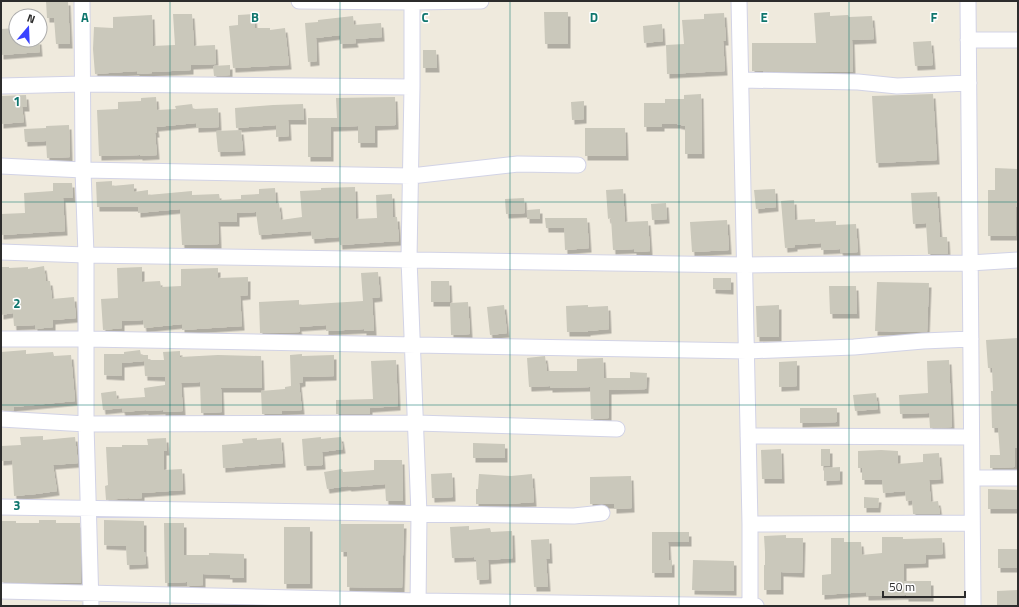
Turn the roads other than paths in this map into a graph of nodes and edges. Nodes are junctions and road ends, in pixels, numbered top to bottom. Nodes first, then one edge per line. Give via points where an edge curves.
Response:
1 (82, 1) edge
2 (299, 1) edge
3 (481, 1) edge
4 (739, 1) edge
5 (968, 1) edge
6 (412, 2) edge
7 (968, 40) junction
8 (1018, 40) edge
9 (741, 80) junction
10 (969, 83) junction
11 (83, 84) junction
12 (1, 86) edge
13 (412, 87) junction
14 (578, 165) dead end
15 (1, 166) edge
16 (83, 170) junction
17 (411, 176) junction
18 (1, 252) edge
19 (86, 255) junction
20 (409, 259) junction
21 (1018, 260) edge
22 (970, 263) junction
23 (745, 265) junction
24 (1, 339) edge
25 (86, 339) junction
26 (971, 339) junction
27 (412, 345) junction
28 (747, 351) junction
29 (1, 419) edge
30 (416, 423) junction
31 (86, 424) junction
32 (617, 429) dead end
33 (748, 436) junction
34 (971, 437) junction
35 (972, 478) junction
36 (1018, 478) edge
37 (1, 507) edge
38 (89, 507) junction
39 (602, 513) dead end
40 (419, 514) junction
41 (972, 523) junction
42 (750, 524) junction
43 (1, 591) edge
44 (91, 599) edge
45 (418, 603) edge
46 (752, 606) edge
47 (973, 606) edge

1 - 11 street
2 - 6 street
3 - 6 street
4 - 9 street
5 - 7 street
6 - 13 street
7 - 8 street
7 - 10 street
9 - 10 street via 858,82 897,86
9 - 23 street
10 - 22 street
11 - 12 street
11 - 13 street
11 - 16 street
13 - 17 street
14 - 17 street via 518,164
15 - 16 street
16 - 17 street
16 - 19 street
17 - 20 street
18 - 19 street
19 - 20 street
19 - 25 street
20 - 23 street
20 - 27 street
21 - 22 street
22 - 23 street
22 - 26 street
23 - 28 street
24 - 25 street
25 - 27 street
25 - 31 street
26 - 28 street via 854,348
26 - 34 street
27 - 28 street
27 - 30 street
28 - 33 street
29 - 31 street
30 - 31 street
30 - 32 street
30 - 40 street
31 - 38 street
33 - 34 street
33 - 42 street
34 - 35 street
35 - 36 street
35 - 41 street
37 - 38 street
38 - 40 street
38 - 44 street
39 - 40 street via 574,516
40 - 45 street
41 - 42 street
41 - 47 street
42 - 46 street
43 - 44 street
44 - 45 street
45 - 46 street

